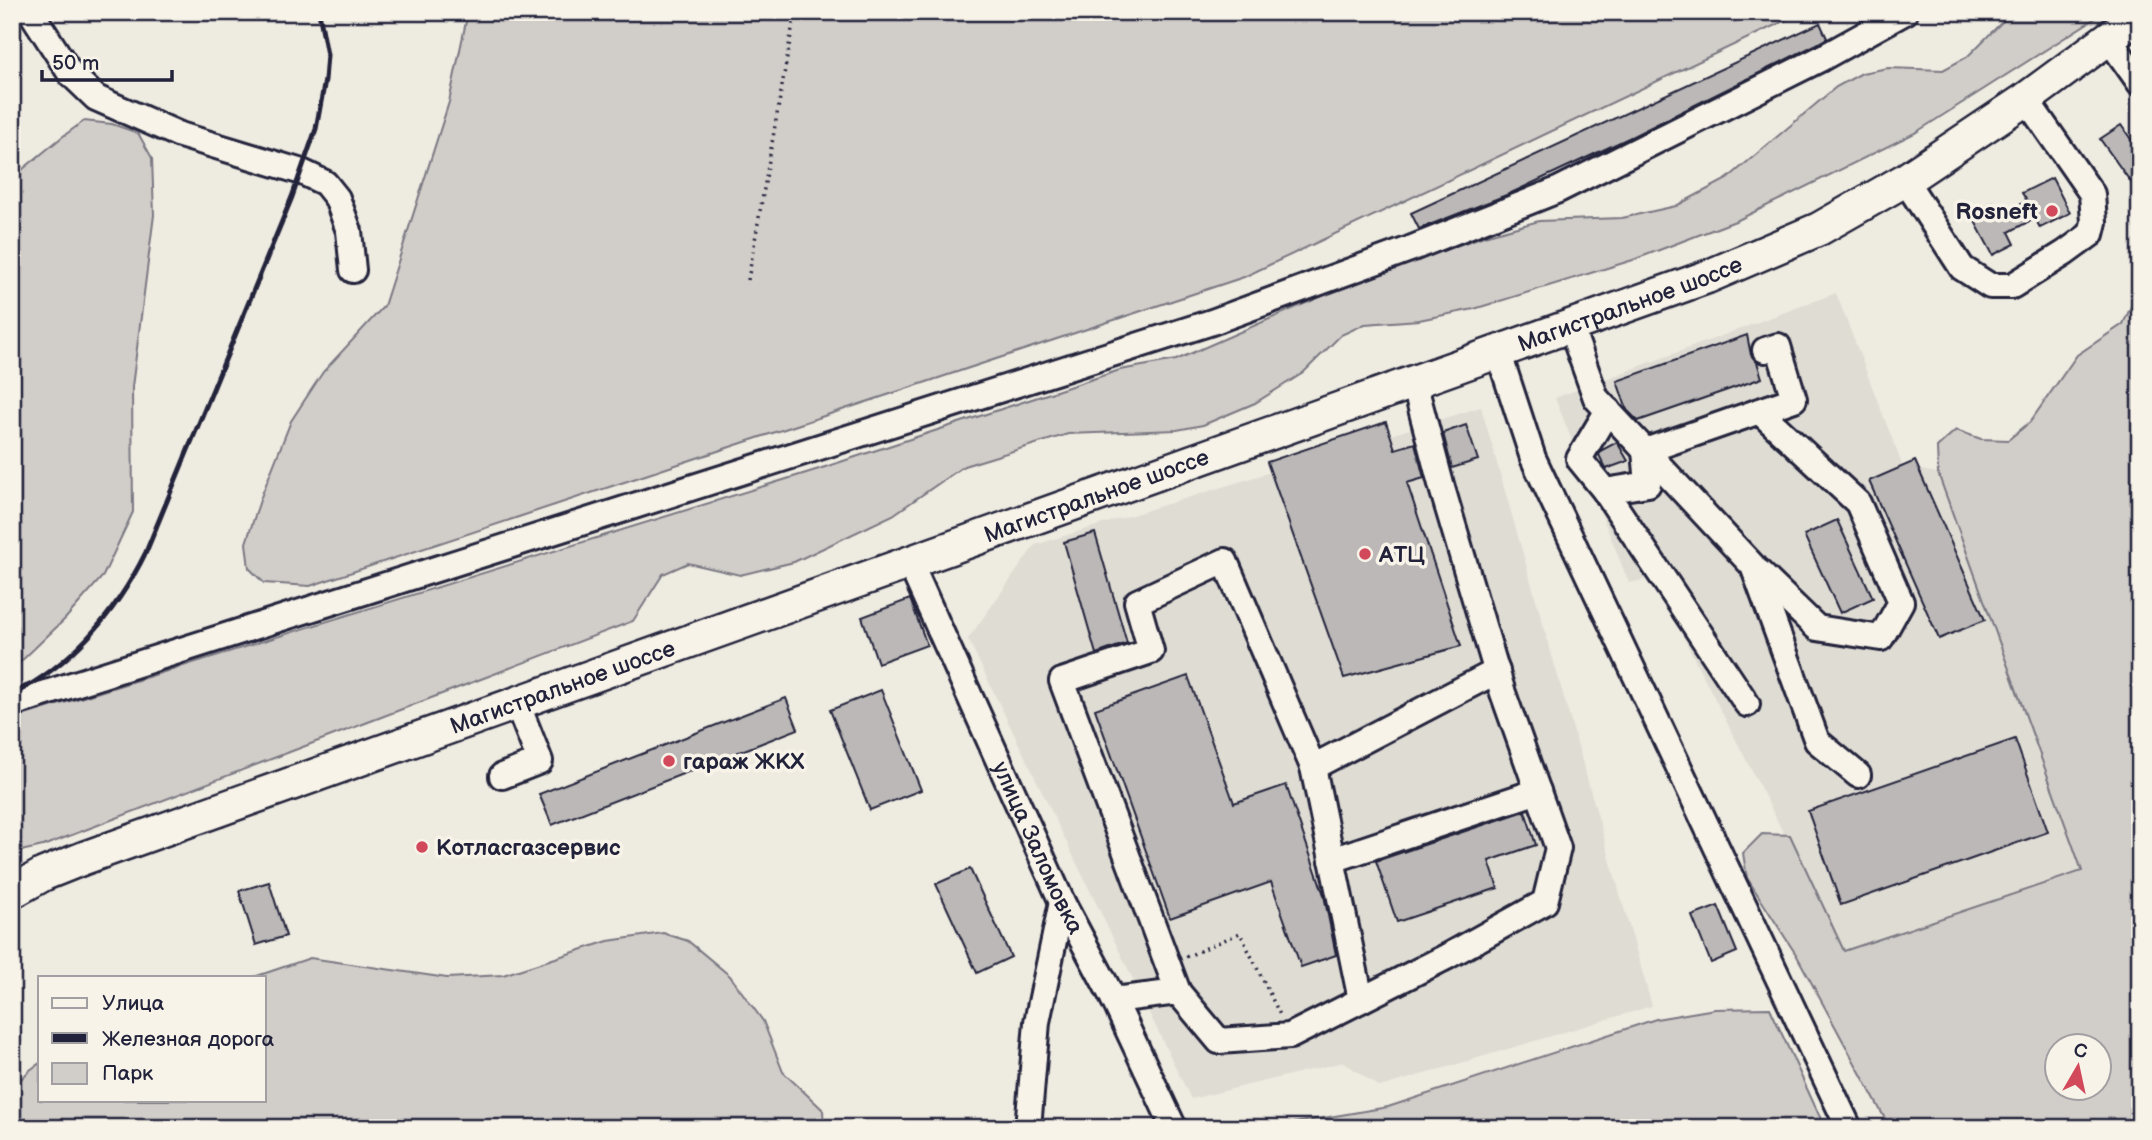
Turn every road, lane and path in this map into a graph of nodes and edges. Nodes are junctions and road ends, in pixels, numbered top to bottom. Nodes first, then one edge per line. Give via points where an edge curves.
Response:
1 (18, 12) edge
2 (31, 12) edge
3 (795, 12) edge
4 (1905, 12) edge
5 (12, 15) edge
6 (2140, 15) edge
7 (2109, 39) junction
8 (2140, 83) edge
9 (2026, 99) junction
10 (1905, 180) junction
11 (353, 270) dead end
12 (748, 280) dead end
13 (1570, 325) junction
14 (1765, 350) dead end
15 (1498, 351) junction
16 (1414, 383) junction
17 (1608, 411) junction
18 (1759, 411) junction
19 (1645, 450) junction
20 (1605, 491) junction
21 (910, 563) junction
22 (1753, 566) junction
23 (1497, 671) junction
24 (517, 703) junction
25 (12, 704) edge
26 (1746, 704) dead end
27 (1314, 767) junction
28 (502, 775) dead end
29 (1858, 775) dead end
30 (1538, 791) junction
31 (1332, 860) junction
32 (12, 892) edge
33 (1062, 902) junction
34 (1168, 965) junction
35 (1178, 992) junction
36 (1114, 1000) junction
37 (1361, 1000) junction
38 (1290, 1036) junction
39 (1028, 1128) edge
40 (1174, 1128) edge
41 (1849, 1128) edge

1 - 5 street
2 - 11 street via 70,73 96,98 180,135 325,183 337,198 349,231
3 - 12 path
4 - 25 street via 1558,190 1261,305
6 - 7 main road, Магистральное шоссе
7 - 8 street
7 - 9 main road, Магистральное шоссе
9 - 10 main road, Магистральное шоссе
9 - 10 street via 2092,194 2091,234 2065,253 2012,286 1990,286 1962,268
10 - 13 main road, Магистральное шоссе via 1807,234
13 - 15 main road, Магистральное шоссе
13 - 17 street via 1596,398
14 - 18 street via 1779,346 1794,399
15 - 16 main road, Магистральное шоссе
15 - 41 street via 1533,458
16 - 21 main road, Магистральное шоссе
16 - 23 street
17 - 19 street
17 - 20 street via 1579,459
18 - 19 street
18 - 22 street via 1858,503 1901,602 1881,638 1816,628
19 - 20 street via 1648,484
19 - 22 street
20 - 26 street
21 - 24 main road, Магистральное шоссе
21 - 33 street, улица Заломовка
22 - 29 street via 1816,741
23 - 27 street
23 - 30 street
24 - 28 street via 540,761
24 - 32 main road, Магистральное шоссе via 84,858
27 - 31 street
27 - 34 street via 1225,561 1137,602 1151,652 1062,681
30 - 31 street
30 - 37 street via 1558,848 1545,902
31 - 37 street
33 - 36 street, улица Заломовка
33 - 39 street via 1037,1021
34 - 35 street
34 - 38 path via 1240,933
35 - 36 street
35 - 38 street via 1219,1041
36 - 40 street, улица Заломовка
37 - 38 street

